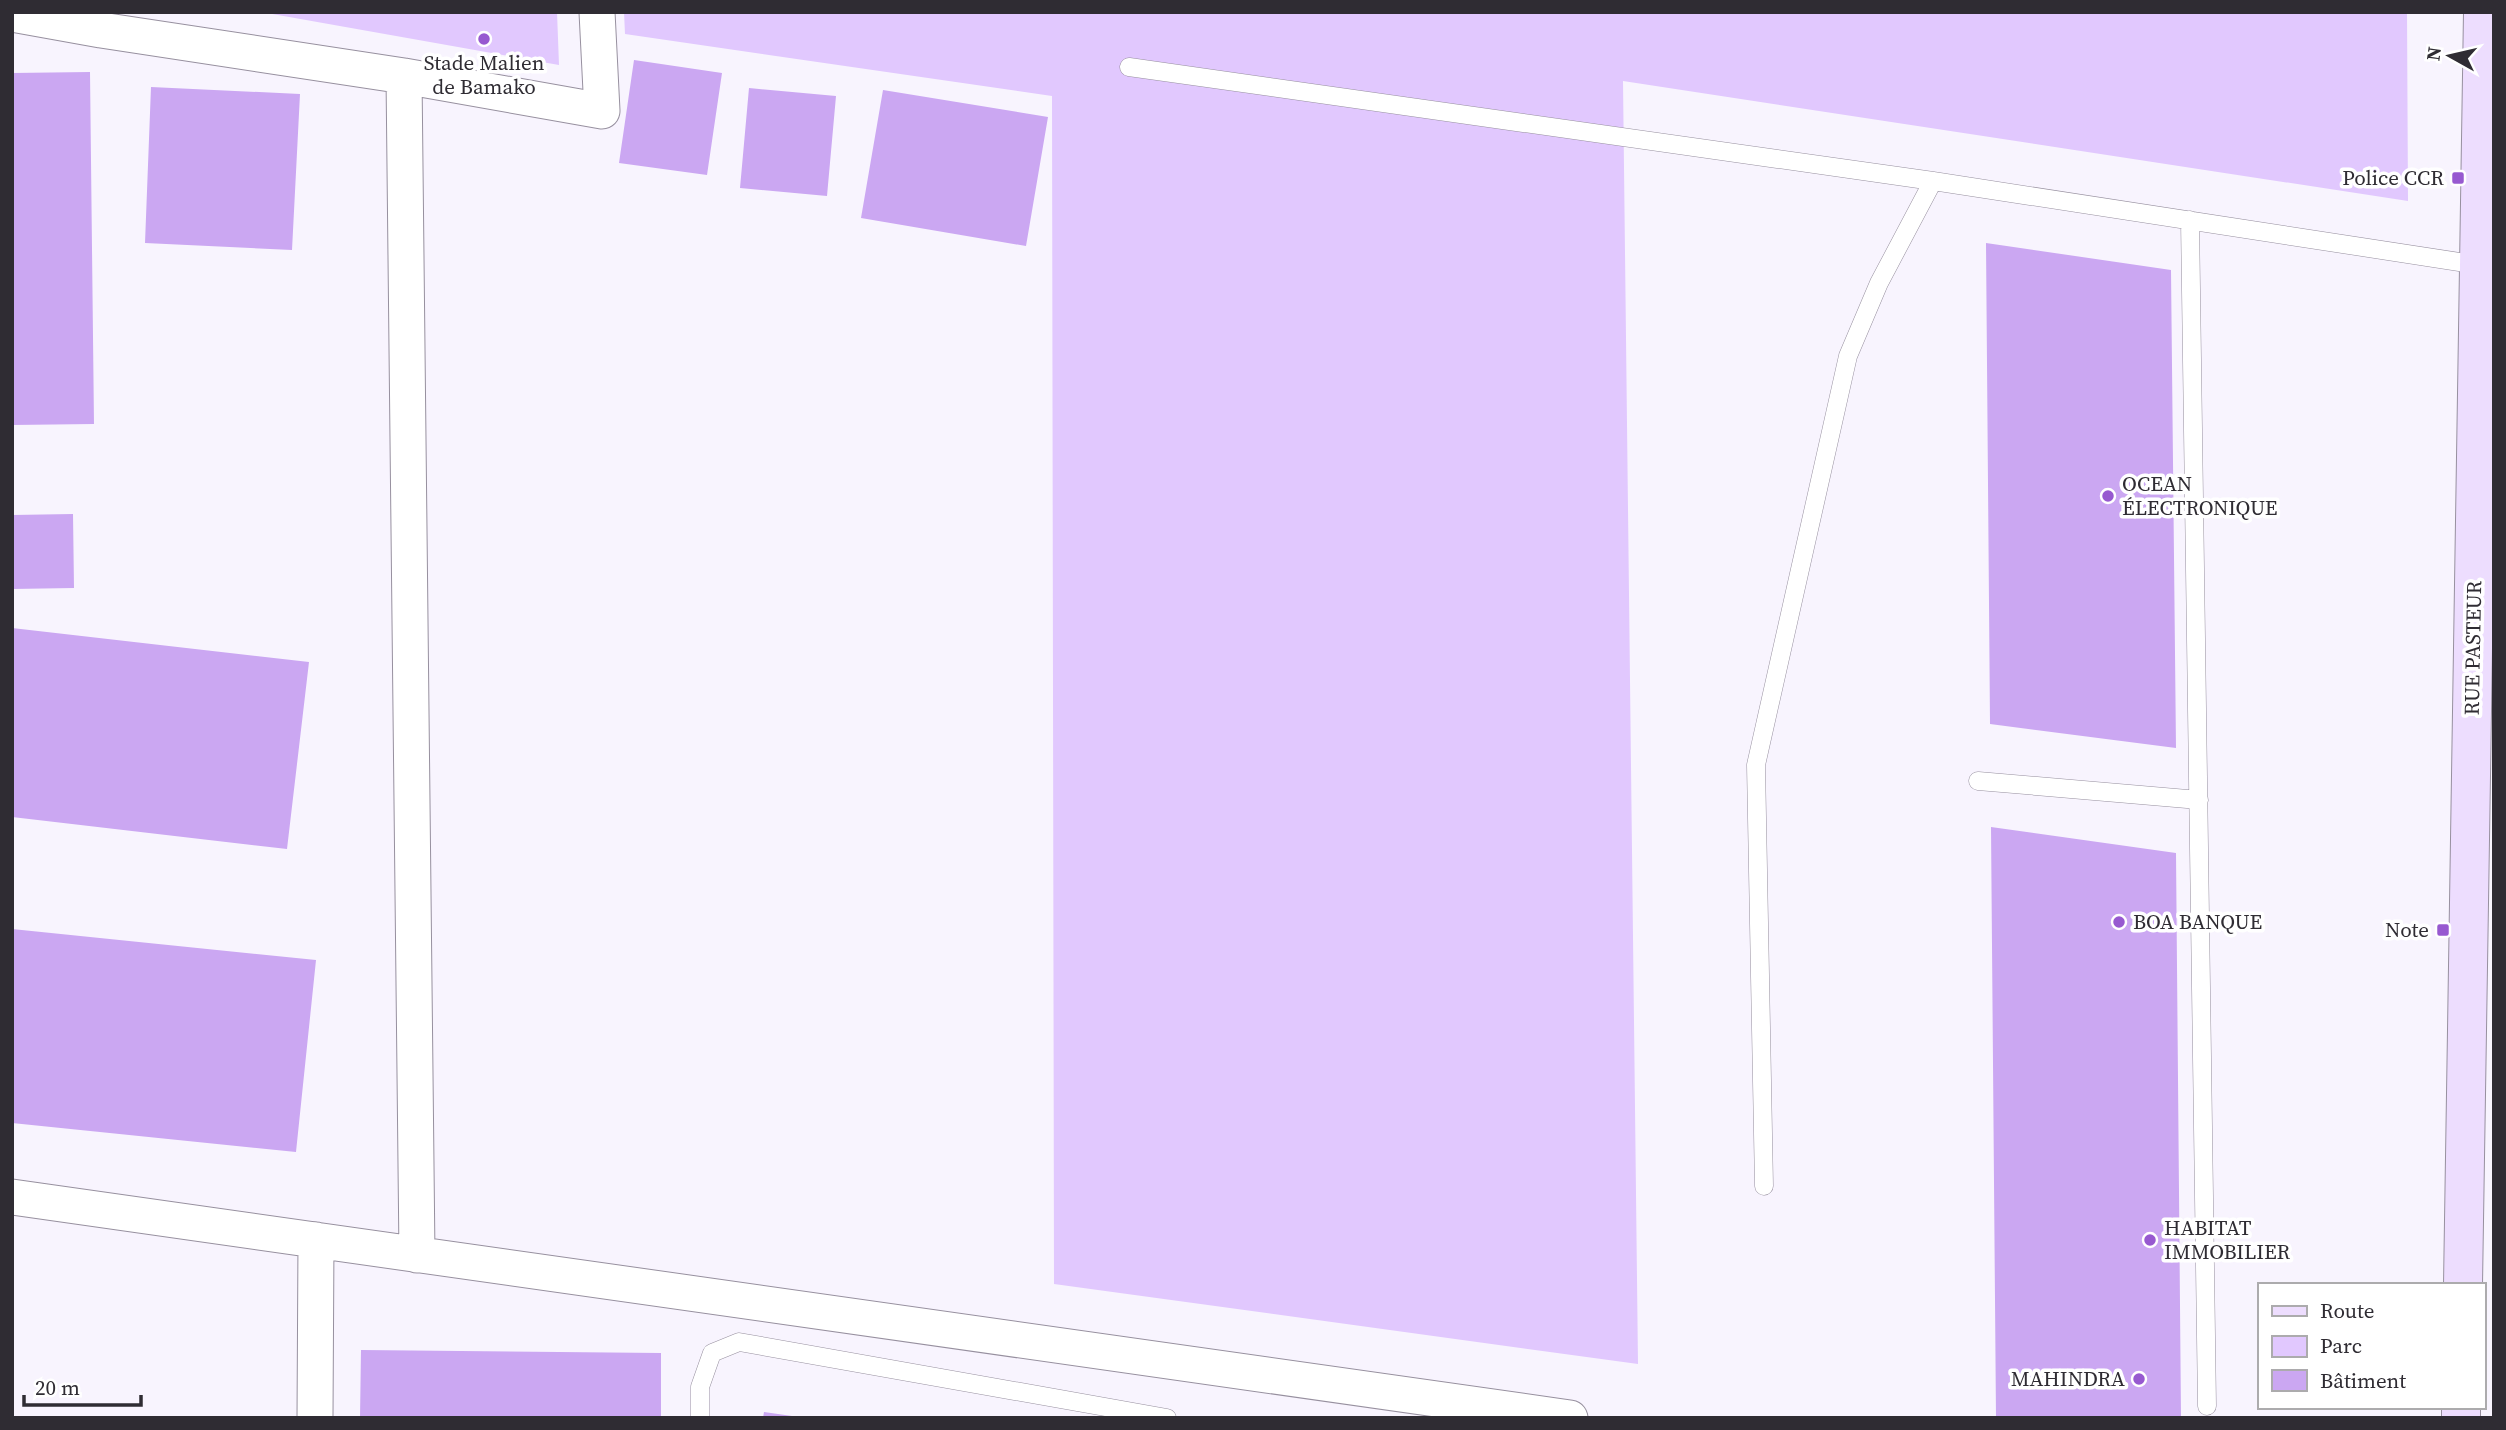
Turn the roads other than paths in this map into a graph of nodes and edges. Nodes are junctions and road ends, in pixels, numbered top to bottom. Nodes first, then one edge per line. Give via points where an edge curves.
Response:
1 (597, 12) edge
2 (2483, 12) edge
3 (12, 14) edge
4 (1129, 66) dead end
5 (404, 76) junction
6 (1933, 181) junction
7 (2190, 220) junction
8 (2479, 265) junction
9 (2485, 456) edge
10 (1978, 781) dead end
11 (2199, 800) junction
12 (1764, 1186) dead end
13 (12, 1197) edge
14 (316, 1240) junction
15 (417, 1255) junction
16 (2463, 1283) edge
17 (2207, 1406) dead end
18 (315, 1418) edge
19 (700, 1418) edge
20 (1167, 1418) edge
21 (1570, 1418) edge

1 - 5 street via 602,111
2 - 8 main road, RUE PASTEUR
3 - 5 street
4 - 6 lane
5 - 15 street
6 - 7 lane
6 - 12 lane via 1879,283 1848,356 1756,765
7 - 8 lane
7 - 11 lane
8 - 9 main road, RUE PASTEUR
9 - 16 main road, RUE PASTEUR
10 - 11 lane
11 - 17 lane
13 - 14 street
14 - 15 street
14 - 18 street
15 - 21 street
19 - 20 lane via 699,1387 712,1353 739,1342

